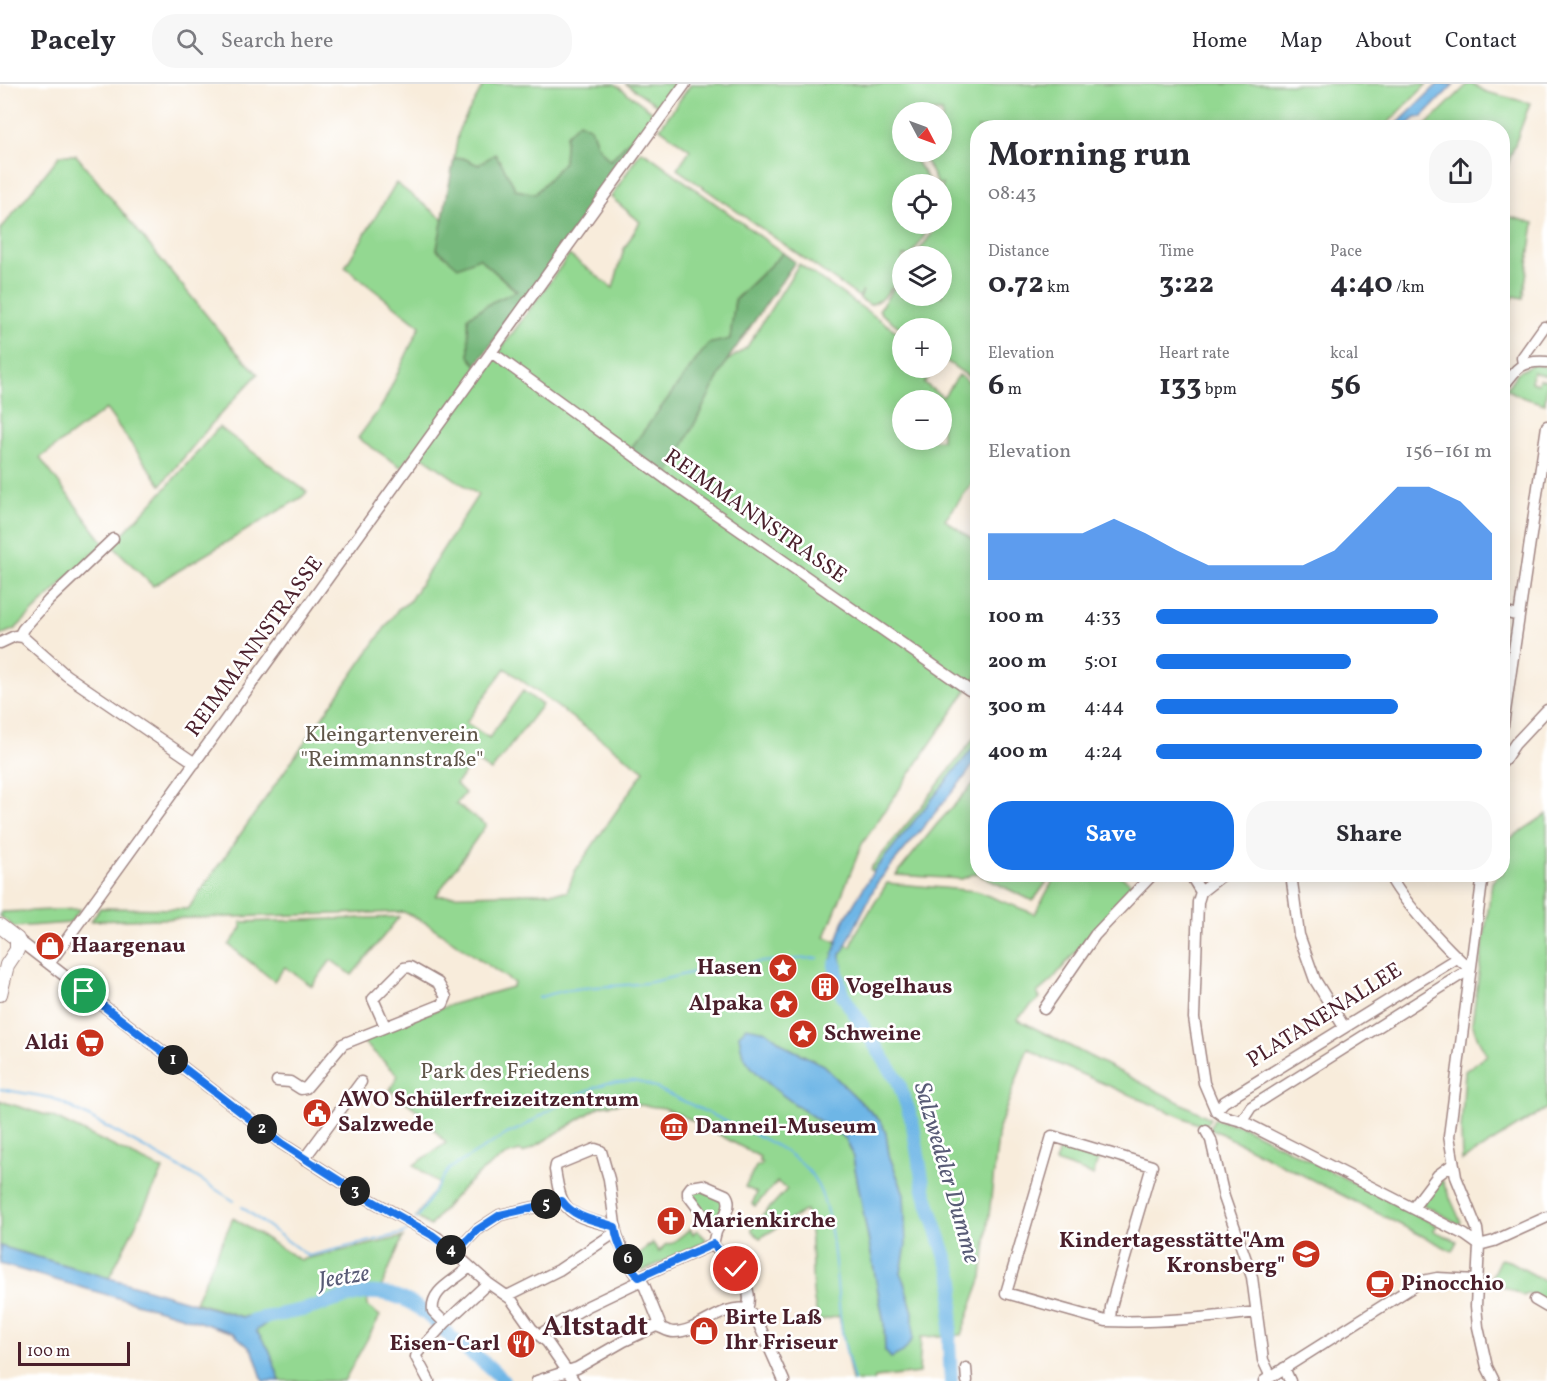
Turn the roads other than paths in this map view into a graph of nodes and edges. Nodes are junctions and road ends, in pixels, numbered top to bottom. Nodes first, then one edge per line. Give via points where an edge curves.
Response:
1 (685, 84) edge
2 (1544, 327) dead end
3 (491, 352) junction
4 (1547, 362) edge
5 (1523, 364) junction
6 (1510, 377) edge
7 (1547, 426) edge
8 (113, 539) dead end
9 (1510, 614) edge
10 (1519, 616) junction
11 (19, 636) junction
12 (0, 644) edge
13 (1510, 677) edge
14 (969, 690) dead end
15 (1547, 710) edge
16 (1510, 744) edge
17 (195, 763) junction
18 (1145, 882) edge
19 (1195, 882) edge
20 (1214, 882) edge
21 (1292, 882) edge
22 (1394, 882) edge
23 (1483, 882) edge
24 (1201, 892) junction
25 (0, 926) edge
26 (17, 939) junction
27 (1457, 958) junction
28 (6, 960) edge
29 (49, 964) junction
30 (1470, 969) junction
31 (0, 994) edge
32 (1044, 1009) dead end
33 (385, 1026) junction
34 (1344, 1027) junction
35 (277, 1081) dead end
36 (361, 1082) dead end
37 (1216, 1111) junction
38 (1242, 1121) junction
39 (1206, 1131) dead end
40 (304, 1159) junction
41 (1453, 1164) junction
42 (562, 1201) junction
43 (1413, 1208) junction
44 (1547, 1217) edge
45 (616, 1229) junction
46 (716, 1232) junction
47 (713, 1244) junction
48 (1479, 1245) junction
49 (455, 1253) junction
50 (469, 1267) junction
51 (641, 1279) junction
52 (1477, 1280) junction
53 (488, 1283) junction
54 (507, 1296) junction
55 (1535, 1300) dead end
56 (1547, 1307) edge
57 (747, 1309) junction
58 (1257, 1312) junction
59 (1110, 1321) junction
60 (442, 1326) junction
61 (661, 1327) junction
62 (541, 1336) junction
63 (966, 1368) dead end
64 (1284, 1368) junction
65 (566, 1371) junction
66 (1268, 1379) edge
67 (429, 1381) edge
68 (537, 1381) edge
69 (574, 1381) edge
70 (784, 1381) edge
71 (966, 1381) edge
72 (1290, 1381) edge
73 (1494, 1381) edge

1 - 3 street, REIMMANNSTRASSE
2 - 5 street via 1522,358
3 - 14 street, REIMMANNSTRASSE
3 - 17 street, REIMMANNSTRASSE
4 - 5 street
5 - 6 street
7 - 10 street
8 - 11 street via 49,600
9 - 10 street
10 - 13 street
11 - 12 street
11 - 17 street via 66,675
15 - 16 street
17 - 29 street, REIMMANNSTRASSE
18 - 32 street via 1095,935
19 - 24 street
20 - 24 street
21 - 34 street via 1299,935 1316,981
22 - 27 street
23 - 30 street
24 - 37 street via 1194,1018 1204,1083
25 - 26 main road
26 - 28 main road via 7,944
26 - 29 street
27 - 30 street
27 - 34 street, PLATANENALLEE
28 - 31 main road
29 - 40 street
30 - 38 street, PLATANENALLEE via 1251,1107
30 - 41 street via 1451,1110
33 - 33 street via 442,1004 446,997 438,983 404,968 374,999
33 - 35 street via 343,1044 305,1089
34 - 37 street, PLATANENALLEE via 1224,1102
36 - 40 street
37 - 38 street
38 - 43 street
39 - 58 street via 1252,1277
40 - 49 street via 438,1238
41 - 43 street via 1438,1175
41 - 48 street
42 - 45 street via 582,1218
42 - 45 street via 556,1165 595,1149 601,1151
42 - 49 street via 505,1213 472,1234
43 - 48 street
44 - 48 street
45 - 51 street
45 - 54 street via 559,1270
46 - 46 street via 729,1205 728,1198 703,1185 691,1186 688,1195
46 - 47 street
47 - 51 street
47 - 57 street via 741,1277 749,1298
48 - 52 street
49 - 50 street
50 - 53 street
50 - 60 street via 433,1300 433,1311
51 - 61 street
51 - 62 street via 545,1330
52 - 64 street via 1422,1281
52 - 73 street via 1478,1327
53 - 54 street
53 - 60 street
54 - 62 street
55 - 56 street
57 - 61 street via 734,1309 674,1332
57 - 70 street via 759,1324
58 - 59 street
58 - 66 street
59 - 59 street via 1006,1293 1052,1136 1152,1166
60 - 67 street via 416,1355
61 - 65 street via 641,1332
62 - 65 street
63 - 71 street
64 - 66 street
64 - 72 street
65 - 68 street
65 - 69 street

